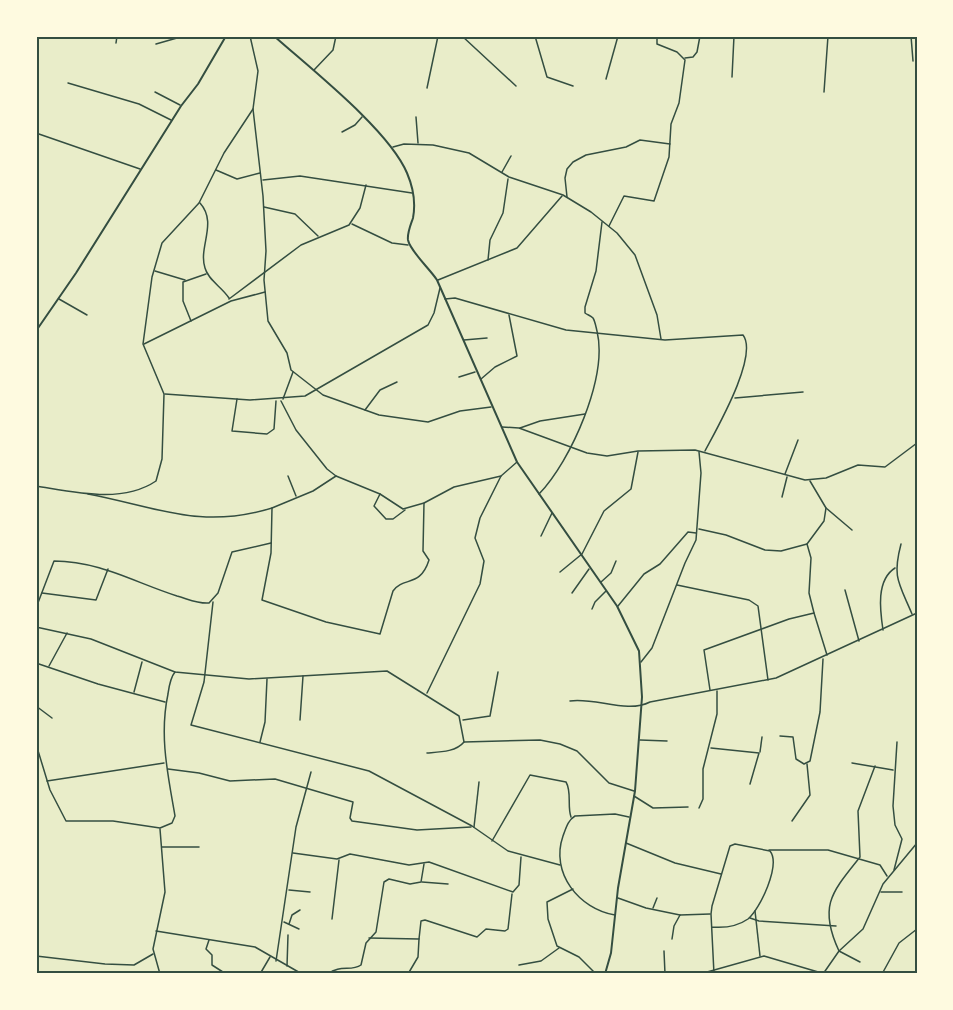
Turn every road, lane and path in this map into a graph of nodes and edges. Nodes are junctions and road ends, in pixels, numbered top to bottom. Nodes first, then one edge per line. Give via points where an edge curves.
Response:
1 (117, 36) edge
2 (184, 36) edge
3 (226, 36) edge
4 (250, 36) edge
5 (274, 36) edge
6 (336, 36) edge
7 (438, 36) edge
8 (462, 36) edge
9 (535, 36) edge
10 (618, 36) edge
11 (657, 36) edge
12 (700, 36) edge
13 (734, 36) edge
14 (828, 36) edge
15 (910, 36) edge
16 (116, 42) dead end
17 (156, 44) dead end
18 (684, 58) junction
19 (913, 61) dead end
20 (313, 71) junction
21 (732, 78) dead end
22 (606, 79) dead end
23 (68, 83) dead end
24 (516, 86) dead end
25 (573, 86) dead end
26 (427, 88) dead end
27 (155, 92) dead end
28 (824, 92) dead end
29 (181, 106) junction
30 (254, 109) junction
31 (362, 117) junction
32 (416, 117) dead end
33 (172, 121) junction
34 (342, 132) dead end
35 (36, 133) edge
36 (418, 144) junction
37 (670, 144) junction
38 (392, 147) junction
39 (511, 156) dead end
40 (140, 170) junction
41 (215, 170) junction
42 (261, 173) junction
43 (502, 173) junction
44 (509, 177) junction
45 (262, 180) junction
46 (366, 185) junction
47 (413, 193) junction
48 (563, 195) junction
49 (567, 197) junction
50 (199, 203) junction
51 (264, 207) junction
52 (602, 222) junction
53 (351, 224) junction
54 (609, 227) junction
55 (318, 236) junction
56 (410, 245) junction
57 (488, 261) junction
58 (154, 271) junction
59 (207, 274) junction
60 (264, 274) junction
61 (185, 280) junction
62 (437, 280) junction
63 (440, 288) junction
64 (265, 292) junction
65 (58, 299) junction
66 (445, 299) junction
67 (230, 300) junction
68 (87, 315) dead end
69 (509, 315) junction
70 (191, 321) junction
71 (36, 329) edge
72 (597, 333) junction
73 (487, 338) dead end
74 (464, 340) junction
75 (661, 340) junction
76 (143, 344) junction
77 (293, 372) junction
78 (477, 372) junction
79 (488, 372) junction
80 (459, 377) dead end
81 (480, 379) junction
82 (398, 382) dead end
83 (316, 391) junction
84 (803, 392) dead end
85 (164, 394) junction
86 (734, 398) junction
87 (237, 399) junction
88 (276, 400) junction
89 (282, 400) junction
90 (492, 407) junction
91 (364, 410) junction
92 (585, 414) junction
93 (501, 427) junction
94 (519, 428) junction
95 (798, 440) dead end
96 (917, 443) edge
97 (570, 446) junction
98 (699, 450) junction
99 (638, 451) junction
100 (705, 452) junction
101 (517, 462) junction
102 (786, 475) junction
103 (288, 476) dead end
104 (336, 476) junction
105 (501, 476) junction
106 (809, 480) junction
107 (36, 486) edge
108 (84, 494) junction
109 (380, 494) junction
110 (539, 494) junction
111 (782, 496) dead end
112 (296, 497) junction
113 (424, 503) junction
114 (272, 508) junction
115 (826, 508) junction
116 (406, 509) junction
117 (552, 513) junction
118 (698, 529) junction
119 (852, 530) dead end
120 (697, 533) junction
121 (541, 536) dead end
122 (272, 543) junction
123 (807, 544) junction
124 (901, 544) dead end
125 (582, 554) junction
126 (616, 561) dead end
127 (590, 568) junction
128 (895, 568) junction
129 (108, 569) junction
130 (560, 572) dead end
131 (600, 583) junction
132 (676, 585) junction
133 (845, 590) dead end
134 (606, 591) junction
135 (41, 593) junction
136 (572, 593) dead end
137 (213, 602) junction
138 (617, 606) junction
139 (36, 608) edge
140 (592, 609) dead end
141 (814, 613) junction
142 (917, 613) edge
143 (913, 615) junction
144 (36, 627) edge
145 (762, 630) junction
146 (883, 630) junction
147 (67, 633) junction
148 (859, 641) junction
149 (827, 656) junction
150 (823, 658) junction
151 (142, 661) junction
152 (36, 663) edge
153 (640, 663) junction
154 (48, 666) junction
155 (175, 672) junction
156 (498, 672) dead end
157 (205, 673) junction
158 (303, 674) junction
159 (267, 678) junction
160 (768, 680) junction
161 (717, 690) junction
162 (711, 691) junction
163 (134, 693) junction
164 (427, 694) junction
165 (642, 697) junction
166 (570, 701) dead end
167 (166, 702) junction
168 (650, 702) junction
169 (36, 706) edge
170 (641, 707) junction
171 (52, 718) dead end
172 (300, 720) dead end
173 (462, 720) junction
174 (780, 735) dead end
175 (762, 737) dead end
176 (639, 740) junction
177 (667, 741) dead end
178 (464, 742) junction
179 (897, 742) dead end
180 (260, 743) junction
181 (36, 744) edge
182 (710, 748) junction
183 (427, 753) dead end
184 (759, 753) junction
185 (165, 763) junction
186 (807, 763) junction
187 (852, 763) dead end
188 (875, 766) junction
189 (166, 769) junction
190 (894, 770) junction
191 (311, 772) dead end
192 (47, 781) junction
193 (479, 782) dead end
194 (750, 784) dead end
195 (306, 789) junction
196 (634, 791) junction
197 (634, 796) junction
198 (688, 807) dead end
199 (699, 808) dead end
200 (571, 818) junction
201 (630, 818) junction
202 (792, 821) dead end
203 (473, 827) junction
204 (160, 828) junction
205 (492, 841) junction
206 (626, 843) junction
207 (917, 843) edge
208 (161, 847) junction
209 (199, 847) dead end
210 (768, 850) junction
211 (293, 853) junction
212 (521, 856) junction
213 (860, 857) junction
214 (339, 859) junction
215 (424, 863) junction
216 (560, 865) junction
217 (894, 871) junction
218 (722, 874) junction
219 (888, 877) junction
220 (421, 882) junction
221 (448, 884) dead end
222 (573, 889) junction
223 (288, 890) junction
224 (310, 892) dead end
225 (513, 892) junction
226 (880, 892) junction
227 (902, 892) dead end
228 (617, 897) junction
229 (657, 898) dead end
230 (653, 909) junction
231 (300, 910) dead end
232 (755, 910) junction
233 (711, 914) junction
234 (615, 915) junction
235 (680, 915) junction
236 (749, 917) junction
237 (332, 919) dead end
238 (756, 920) junction
239 (283, 922) junction
240 (289, 924) junction
241 (829, 925) junction
242 (712, 927) junction
243 (836, 927) dead end
244 (299, 928) dead end
245 (917, 929) edge
246 (156, 931) junction
247 (288, 934) dead end
248 (369, 938) junction
249 (209, 939) junction
250 (419, 939) junction
251 (672, 939) dead end
252 (559, 948) junction
253 (664, 951) dead end
254 (839, 951) junction
255 (154, 954) junction
256 (36, 956) edge
257 (760, 956) junction
258 (270, 957) junction
259 (276, 961) junction
260 (860, 962) dead end
261 (519, 965) dead end
262 (287, 967) junction
263 (713, 972) edge
264 (160, 974) edge
265 (226, 974) edge
266 (260, 974) edge
267 (302, 974) edge
268 (328, 974) edge
269 (408, 974) edge
270 (596, 974) edge
271 (605, 974) edge
272 (664, 974) edge
273 (700, 974) edge
274 (824, 974) edge
275 (882, 974) edge

1 - 16 street
2 - 17 street
3 - 29 main road
4 - 30 street via 258,71
5 - 20 main road
6 - 20 street via 333,50
7 - 26 street
8 - 24 street
9 - 25 street via 547,77
10 - 22 street
11 - 18 street via 657,44
12 - 18 street via 697,52
13 - 21 street
14 - 28 street
15 - 19 street
18 - 37 street
20 - 31 main road
23 - 33 street via 138,104
27 - 29 street
29 - 33 main road
30 - 41 street
30 - 42 street
31 - 34 street
31 - 38 main road
32 - 36 street
33 - 40 main road
35 - 40 street
36 - 38 street
36 - 43 street via 469,153
37 - 49 street via 640,140 586,155 567,169
37 - 54 street via 654,201 624,196
38 - 47 main road
39 - 43 street
40 - 65 main road
41 - 42 street via 237,179
41 - 50 street
42 - 45 street
43 - 44 street
44 - 48 street
44 - 57 street via 503,213 490,240
45 - 46 street via 300,176
45 - 51 street
46 - 47 street
46 - 53 street
47 - 56 main road
48 - 49 street
48 - 57 street via 523,243
49 - 52 street
50 - 58 street via 162,243
50 - 59 street via 205,209 208,226 204,259
51 - 55 street via 295,214
51 - 60 street
52 - 54 street
52 - 72 street via 596,271 585,307 585,313 594,319
53 - 55 street
53 - 56 street via 392,243
54 - 75 street via 635,255 657,315
55 - 60 street via 292,250
56 - 62 main road
57 - 62 street
58 - 61 street
58 - 76 street
59 - 61 street
59 - 67 street
60 - 64 street
60 - 67 street
61 - 70 street via 182,296
62 - 63 main road
63 - 66 main road
63 - 83 street via 428,325
64 - 67 street
64 - 77 street via 269,326 287,353
65 - 68 street
65 - 71 main road
66 - 69 street via 455,298
66 - 74 main road
67 - 70 street
69 - 72 street
69 - 79 street via 517,356
70 - 76 street
72 - 75 street
72 - 92 street via 601,357
73 - 74 street
74 - 78 main road
75 - 86 street via 742,335 747,347
76 - 85 street
77 - 83 street
77 - 89 street
78 - 79 street
78 - 80 street
78 - 81 main road
79 - 81 street
81 - 90 main road
82 - 91 street via 380,390
83 - 89 street
83 - 91 street
84 - 86 street
85 - 87 street
85 - 108 street via 162,459 156,481 135,491
86 - 100 street
87 - 88 street
87 - 88 street via 232,431 267,434 274,429
88 - 89 street
89 - 104 street via 296,430
90 - 91 street via 460,411 428,422
90 - 93 main road
92 - 94 street
92 - 97 street
93 - 94 street
93 - 101 main road
94 - 97 street
95 - 102 street
96 - 106 street via 885,467 858,465 826,478
97 - 99 street via 607,456
97 - 110 street via 552,481
98 - 99 street
98 - 100 street
98 - 118 street
99 - 125 street via 631,489 604,511
100 - 102 street
101 - 105 street
101 - 110 main road
102 - 106 street
102 - 111 street
103 - 112 street
104 - 109 street
104 - 112 street
105 - 113 street via 454,487
105 - 164 street via 480,518 475,538 484,561 480,584
106 - 115 street
107 - 108 street
108 - 114 street via 207,519 239,517
109 - 116 street
109 - 116 street via 374,506 386,519 393,519
110 - 117 main road
112 - 114 street
113 - 116 street
113 - 122 street via 423,551 429,560 427,566 417,579 397,585 380,634 326,622 262,600
114 - 122 street
115 - 119 street
115 - 123 street via 824,521
117 - 121 street
117 - 125 main road
118 - 120 street
118 - 123 street via 765,550 781,551
120 - 132 street
120 - 138 street via 688,532 681,537
122 - 137 street via 231,552
123 - 141 street via 812,558 809,593
124 - 128 street
125 - 127 main road
125 - 130 street
126 - 131 street via 611,573
127 - 131 main road
127 - 136 street
128 - 143 street
128 - 146 street via 886,576 882,592
129 - 135 street via 96,600
129 - 135 street via 54,561
129 - 137 street via 196,602
131 - 134 main road
132 - 145 street via 749,600 759,606
132 - 153 street via 652,648
133 - 148 street
134 - 138 main road
134 - 140 street
135 - 139 street
137 - 157 street
138 - 153 main road via 632,633
141 - 145 street
141 - 149 street
142 - 143 street
143 - 146 street
144 - 147 street
145 - 160 street
145 - 162 street via 704,650
146 - 148 street
147 - 151 street
147 - 154 street
148 - 149 street
149 - 150 street
150 - 160 street
150 - 186 street via 820,712
151 - 155 street
151 - 163 street
152 - 154 street
153 - 165 main road
154 - 163 street
155 - 157 street
155 - 167 street
156 - 173 street via 490,716
157 - 159 street
157 - 180 street via 191,725
158 - 159 street
158 - 164 street via 387,671
158 - 172 street
159 - 180 street
160 - 161 street
161 - 162 street
161 - 182 street
162 - 168 street
163 - 167 street
164 - 173 street
165 - 168 street
165 - 170 main road
166 - 170 street
167 - 185 street
168 - 170 street
169 - 171 street
170 - 176 main road
173 - 178 street
174 - 186 street via 792,736 794,756 802,764
175 - 184 street
176 - 177 street
176 - 196 main road
178 - 183 street via 451,749
178 - 196 street via 540,740 560,744 577,751 609,783
179 - 190 street
180 - 203 street via 362,768
181 - 192 street
182 - 184 street
182 - 199 street via 703,769 704,799
184 - 194 street
185 - 189 street
185 - 192 street
186 - 202 street via 810,795
187 - 188 street
188 - 190 street
188 - 213 street via 858,811
189 - 195 street via 230,781 275,779
189 - 204 street via 175,816 172,823
190 - 217 street via 894,817 902,839
191 - 195 street
192 - 204 street via 66,822 126,822
193 - 203 street
195 - 203 street via 353,802 352,821 417,830
195 - 211 street
196 - 197 main road
197 - 198 street via 653,808
197 - 201 main road
200 - 201 street via 615,814
200 - 205 street via 566,782 530,775
200 - 216 street via 562,840
201 - 206 main road
203 - 205 street
204 - 208 street
205 - 212 street
206 - 218 street via 675,863
206 - 228 main road
207 - 217 street
208 - 209 street
208 - 246 street via 165,892
210 - 213 street via 828,850
210 - 218 street via 732,844
210 - 232 street via 774,863
211 - 214 street
211 - 223 street
212 - 216 street
212 - 225 street via 519,885
213 - 219 street via 880,865
213 - 241 street via 833,891
214 - 215 street via 351,854 409,865
214 - 237 street
215 - 220 street
215 - 225 street via 434,863
216 - 222 street
217 - 219 street
218 - 233 street
219 - 226 street
220 - 221 street
220 - 248 street via 384,882 376,932
222 - 234 street via 592,909
222 - 252 street via 550,899 546,906 554,942
223 - 224 street
223 - 239 street
225 - 250 street via 505,931 486,929 477,938 425,920 421,921
226 - 227 street
226 - 254 street via 863,929
228 - 230 street
228 - 234 main road
229 - 230 street
230 - 235 street
231 - 240 street via 292,915
232 - 236 street
232 - 238 street
233 - 235 street
233 - 242 street
234 - 271 main road
235 - 251 street
236 - 238 street
236 - 242 street via 729,926
238 - 241 street
238 - 257 street
239 - 240 street
239 - 259 street
240 - 244 street
241 - 243 street
241 - 254 street
242 - 263 street
245 - 275 street via 899,943
246 - 249 street
246 - 255 street
247 - 262 street
248 - 250 street
248 - 268 street via 359,967 342,966
249 - 258 street via 255,947
249 - 265 street via 206,949 212,955 212,965
250 - 269 street via 418,957
252 - 261 street via 536,963
252 - 270 street via 579,957
253 - 272 street
254 - 260 street
254 - 274 street
255 - 256 street via 134,965
255 - 264 street
257 - 263 street
257 - 274 street
258 - 259 street
258 - 266 street
259 - 262 street
262 - 267 street
263 - 273 street

